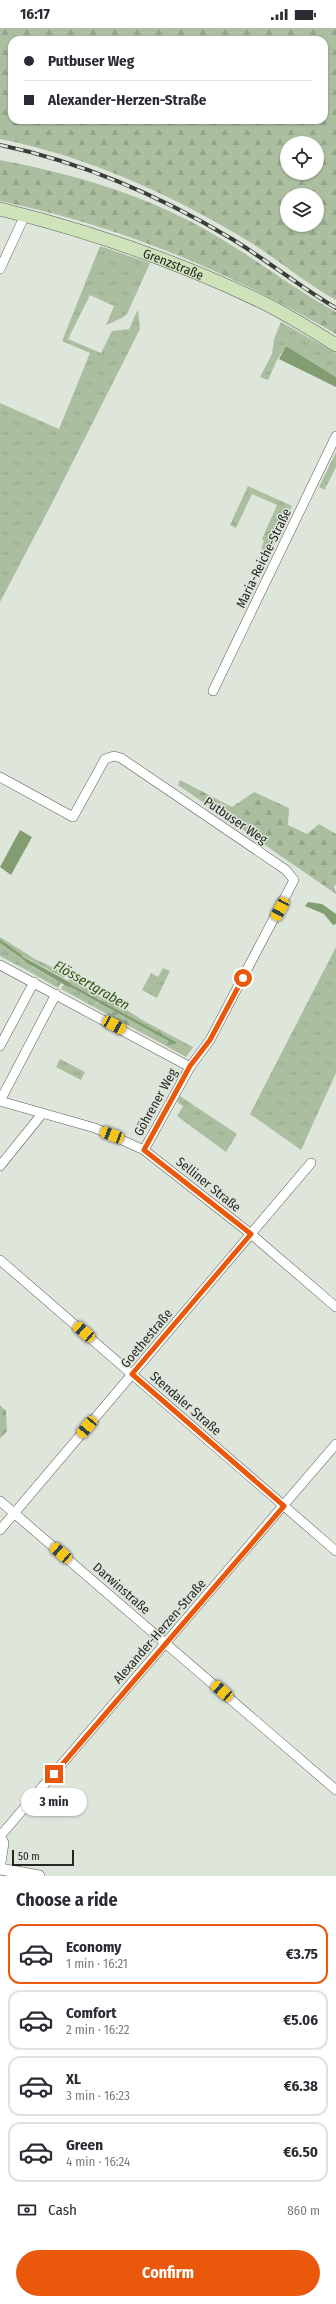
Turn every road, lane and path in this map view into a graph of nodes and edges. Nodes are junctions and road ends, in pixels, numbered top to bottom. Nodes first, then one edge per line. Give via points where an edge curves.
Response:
1 (0, 209) edge
2 (25, 215) junction
3 (0, 269) edge
4 (336, 345) edge
5 (336, 436) edge
6 (213, 691) dead end
7 (0, 777) edge
8 (0, 965) edge
9 (34, 982) junction
10 (56, 994) junction
11 (0, 1046) edge
12 (190, 1066) junction
13 (42, 1114) junction
14 (144, 1150) junction
15 (312, 1163) dead end
16 (0, 1166) edge
17 (251, 1234) junction
18 (0, 1260) edge
19 (336, 1307) edge
20 (132, 1374) junction
21 (336, 1444) edge
22 (0, 1501) edge
23 (284, 1506) junction
24 (15, 1513) junction
25 (0, 1530) edge
26 (336, 1551) edge
27 (166, 1643) junction
28 (336, 1790) edge
29 (1, 1835) edge
30 (0, 1869) edge
31 (38, 1876) edge

1 - 2 main road, Grenzstraße
2 - 3 street
2 - 4 main road, Grenzstraße via 150,254 214,280 264,303
5 - 6 street, Maria-Reiche-Straße
7 - 12 street, Putbuser Weg via 73,817 106,759 114,756 121,758 292,875 292,886 268,933 210,1040
8 - 9 street, Göhrener Weg
9 - 10 street, Göhrener Weg
9 - 11 street
10 - 12 street, Göhrener Weg
10 - 13 street, Selliner Straße via 0,1101
12 - 14 street, Göhrener Weg
13 - 14 street, Selliner Straße via 95,1128
13 - 16 street
14 - 17 street, Selliner Straße
15 - 17 street, Goethestraße
17 - 19 street, Selliner Straße
17 - 20 street, Goethestraße
18 - 20 street, Stendaler Straße
20 - 23 street, Stendaler Straße
20 - 24 street, Goethestraße
21 - 23 street, Alexander-Herzen-Straße
22 - 24 street, Darwinstraße
23 - 26 street, Stendaler Straße
23 - 27 street, Alexander-Herzen-Straße
24 - 25 street, Goethestraße
24 - 27 street, Darwinstraße
27 - 28 street, Darwinstraße
27 - 29 street, Alexander-Herzen-Straße
29 - 30 street via 4,1851
30 - 31 street

